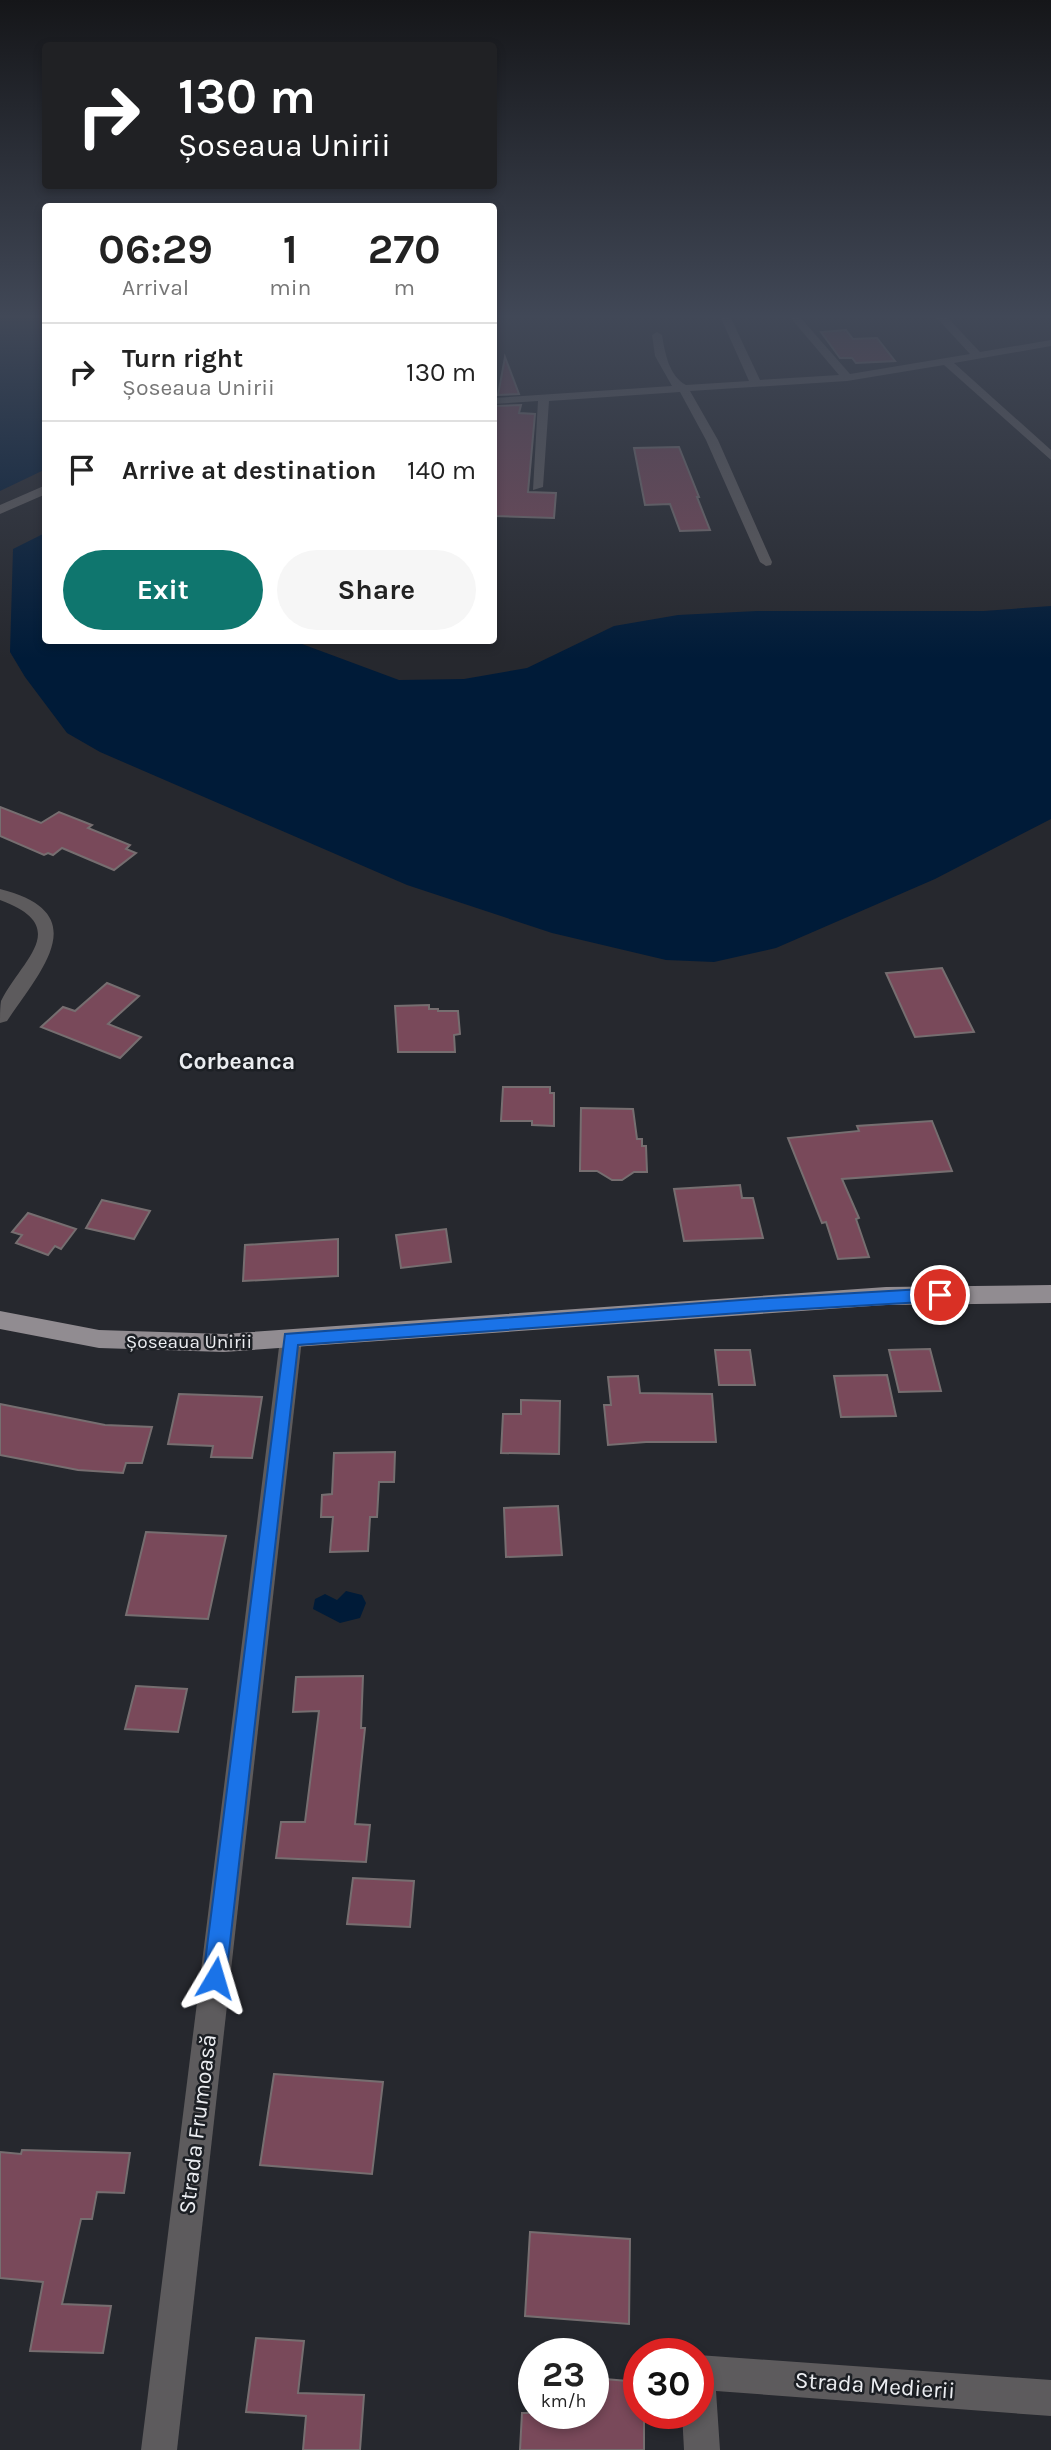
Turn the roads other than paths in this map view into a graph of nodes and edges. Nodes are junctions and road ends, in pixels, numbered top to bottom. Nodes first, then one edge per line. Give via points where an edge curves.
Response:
1 (542, 430) edge
2 (707, 430) edge
3 (1023, 430) edge
4 (1051, 456) edge
5 (537, 487) dead end
6 (42, 491) edge
7 (0, 510) edge
8 (766, 562) dead end
9 (0, 894) edge
10 (0, 1017) edge
11 (1051, 1294) edge
12 (0, 1320) edge
13 (290, 1339) junction
14 (714, 2373) edge
15 (1051, 2398) edge
16 (701, 2429) edge
17 (159, 2450) edge
18 (702, 2450) edge

1 - 5 street
2 - 8 street
3 - 4 street
6 - 7 street
9 - 10 street via 37,912 46,923 47,935 28,976
11 - 13 main road, Șoseaua Unirii via 886,1296
12 - 13 main road, Șoseaua Unirii via 74,1336 150,1343
13 - 17 street, Strada Frumoasă
14 - 15 street, Strada Medierii
16 - 18 street

